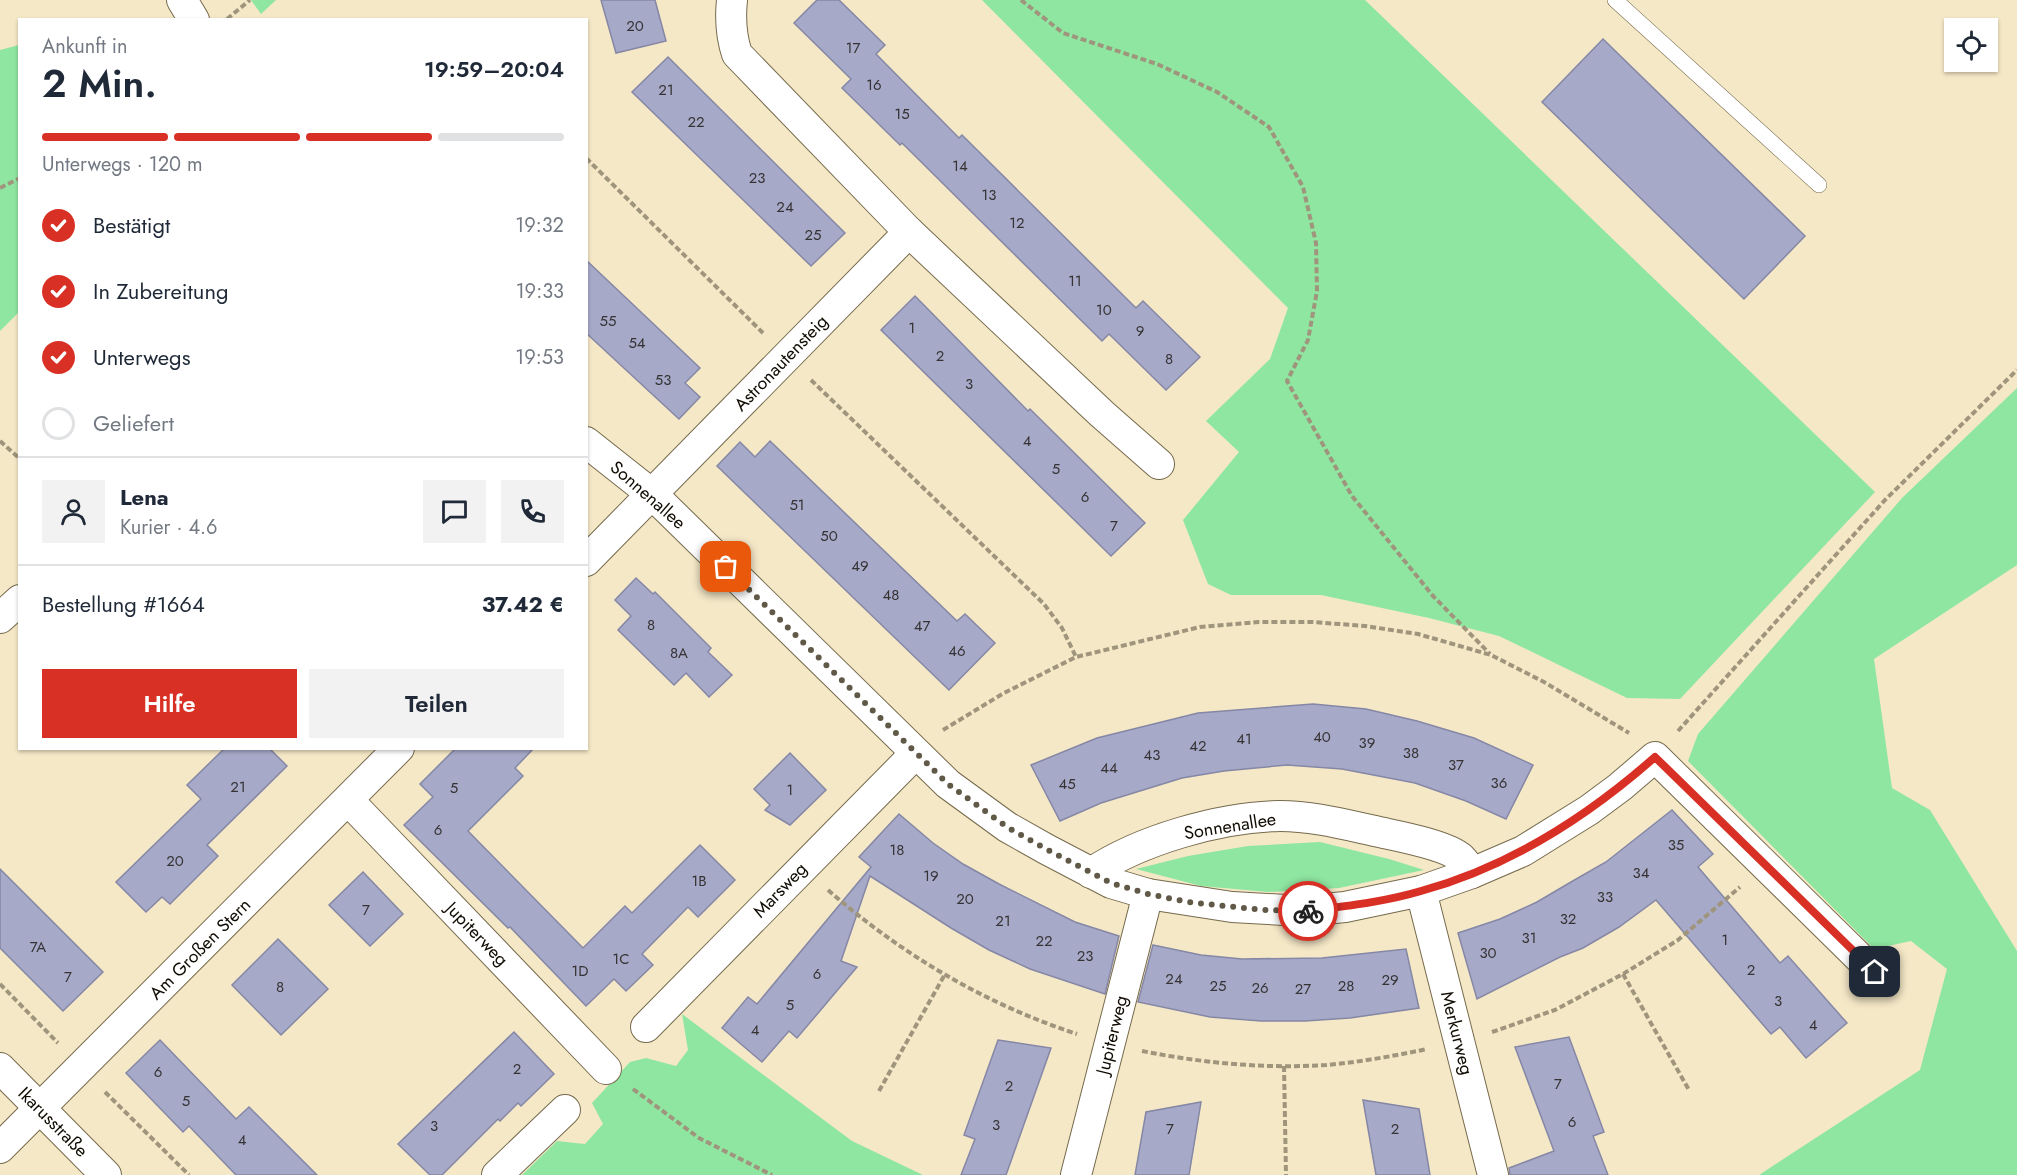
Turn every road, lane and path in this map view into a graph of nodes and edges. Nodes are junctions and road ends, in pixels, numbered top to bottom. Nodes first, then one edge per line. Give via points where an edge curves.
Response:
1 (182, 0) edge
2 (250, 0) edge
3 (732, 0) edge
4 (1021, 0) edge
5 (1615, 0) edge
6 (193, 18) edge
7 (229, 18) edge
8 (588, 160) edge
9 (18, 179) edge
10 (1819, 185) dead end
11 (0, 188) edge
12 (909, 232) junction
13 (787, 357) junction
14 (2017, 370) edge
15 (0, 441) edge
16 (588, 444) edge
17 (18, 457) edge
18 (1159, 464) dead end
19 (653, 495) junction
20 (588, 559) edge
21 (18, 602) edge
22 (0, 618) edge
23 (1491, 655) junction
24 (1076, 657) junction
25 (397, 750) edge
26 (915, 754) junction
27 (1655, 757) junction
28 (348, 800) junction
29 (1766, 866) junction
30 (802, 868) junction
31 (1090, 873) junction
32 (1472, 873) junction
33 (1421, 891) junction
34 (1148, 894) junction
35 (1623, 975) junction
36 (944, 976) junction
37 (1883, 981) dead end
38 (646, 1027) dead end
39 (1459, 1042) junction
40 (1110, 1045) junction
41 (1284, 1066) junction
42 (0, 1068) edge
43 (606, 1069) joint
44 (1689, 1090) dead end
45 (879, 1091) dead end
46 (40, 1109) junction
47 (565, 1110) dead end
48 (0, 1148) edge
49 (106, 1175) edge
50 (497, 1175) edge
51 (772, 1175) edge
52 (1076, 1175) edge
53 (1286, 1175) edge
54 (1493, 1175) edge

1 - 6 street
2 - 7 path
3 - 12 street via 730,21 737,54
4 - 23 path via 1063,33 1157,64 1217,92 1269,128 1303,188 1316,243 1317,291 1308,340 1287,381 1352,496 1433,596
5 - 10 lane
8 - 13 path
9 - 11 path
12 - 13 street, Astronautensteig
12 - 18 street
13 - 19 street, Astronautensteig
13 - 24 path via 1044,604 1062,628
14 - 27 path via 1884,500
15 - 17 path
16 - 19 street, Sonnenallee
19 - 20 street
19 - 26 street, Sonnenallee
21 - 22 street
23 - 24 path via 1418,634 1365,626 1258,622 1200,627
23 - 27 path via 1602,716 1638,739
24 - 26 path via 1004,693 948,727
25 - 28 street, Am Großen Stern
26 - 30 street, Marsweg
26 - 31 street, Sonnenallee via 991,816
27 - 29 street
27 - 32 street, Sonnenallee via 1559,830
28 - 43 street, Jupiterweg
28 - 46 street, Am Großen Stern
29 - 35 path via 1677,940
29 - 37 street
30 - 36 path via 896,944
30 - 38 street, Marsweg
31 - 32 street, Sonnenallee via 1156,840 1226,823 1280,816 1337,822 1436,846 1460,857
31 - 34 street, Sonnenallee
32 - 33 street, Sonnenallee
33 - 34 street, Sonnenallee via 1304,911 1232,907
33 - 39 street, Merkurweg
34 - 40 street, Jupiterweg
35 - 39 path via 1556,1010
35 - 44 path
36 - 40 path via 1010,1008
36 - 45 path
39 - 41 path via 1329,1065
39 - 54 street, Merkurweg
40 - 41 path via 1158,1054
40 - 52 street, Jupiterweg
41 - 53 path
42 - 46 street, Ikarusstraße
43 - 51 path via 699,1138
46 - 48 street, Am Großen Stern
46 - 49 street, Ikarusstraße
47 - 50 street

